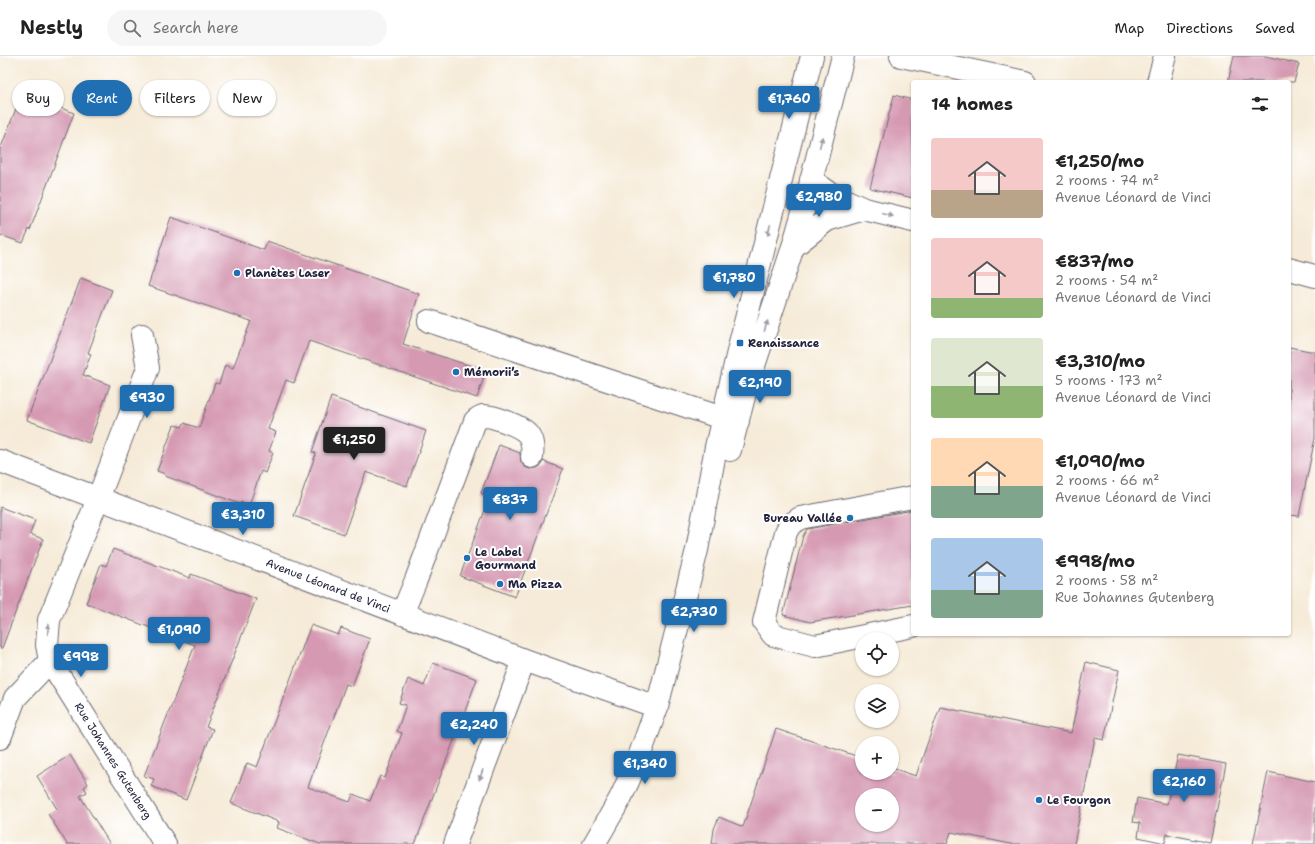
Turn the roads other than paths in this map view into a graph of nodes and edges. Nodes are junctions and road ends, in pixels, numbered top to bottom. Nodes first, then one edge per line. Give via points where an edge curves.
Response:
1 (812, 56) edge
2 (824, 56) edge
3 (843, 56) edge
4 (901, 56) edge
5 (1165, 56) edge
6 (1015, 80) edge
7 (1159, 80) edge
8 (811, 180) junction
9 (864, 209) junction
10 (911, 221) edge
11 (793, 247) junction
12 (1291, 270) edge
13 (1315, 276) edge
14 (428, 321) dead end
15 (142, 335) dead end
16 (730, 420) junction
17 (532, 457) dead end
18 (0, 461) edge
19 (911, 497) edge
20 (98, 499) junction
21 (402, 614) junction
22 (911, 626) edge
23 (524, 660) junction
24 (50, 661) junction
25 (657, 707) junction
26 (0, 738) edge
27 (165, 844) edge
28 (455, 844) edge
29 (594, 844) edge

1 -> 16 street via 740,343
2 - 8 street via 802,139 801,156
8 -> 3 street
4 - 6 street
5 - 7 street
8 - 9 street via 830,193
8 - 11 street
9 -> 10 street
9 - 11 street via 827,220
16 -> 11 street via 766,328
12 - 13 street
14 - 16 street
15 - 20 street, Rue Johannes Gutenberg via 148,368
16 - 25 street via 720,490 697,550
17 - 21 street via 533,445 528,434 520,428 490,417 482,416 475,421
18 - 20 street, Avenue Léonard de Vinci
19 - 22 street via 800,518 790,525 786,532 764,622 773,635 814,646
20 - 21 street, Avenue Léonard de Vinci
24 -> 20 street, Rue Johannes Gutenberg via 47,645 49,620
21 - 23 street, Avenue Léonard de Vinci
23 - 25 street, Avenue Léonard de Vinci
23 -> 28 street
24 - 26 street via 15,698
24 - 27 street, Rue Johannes Gutenberg
25 - 29 street via 642,751 621,797

